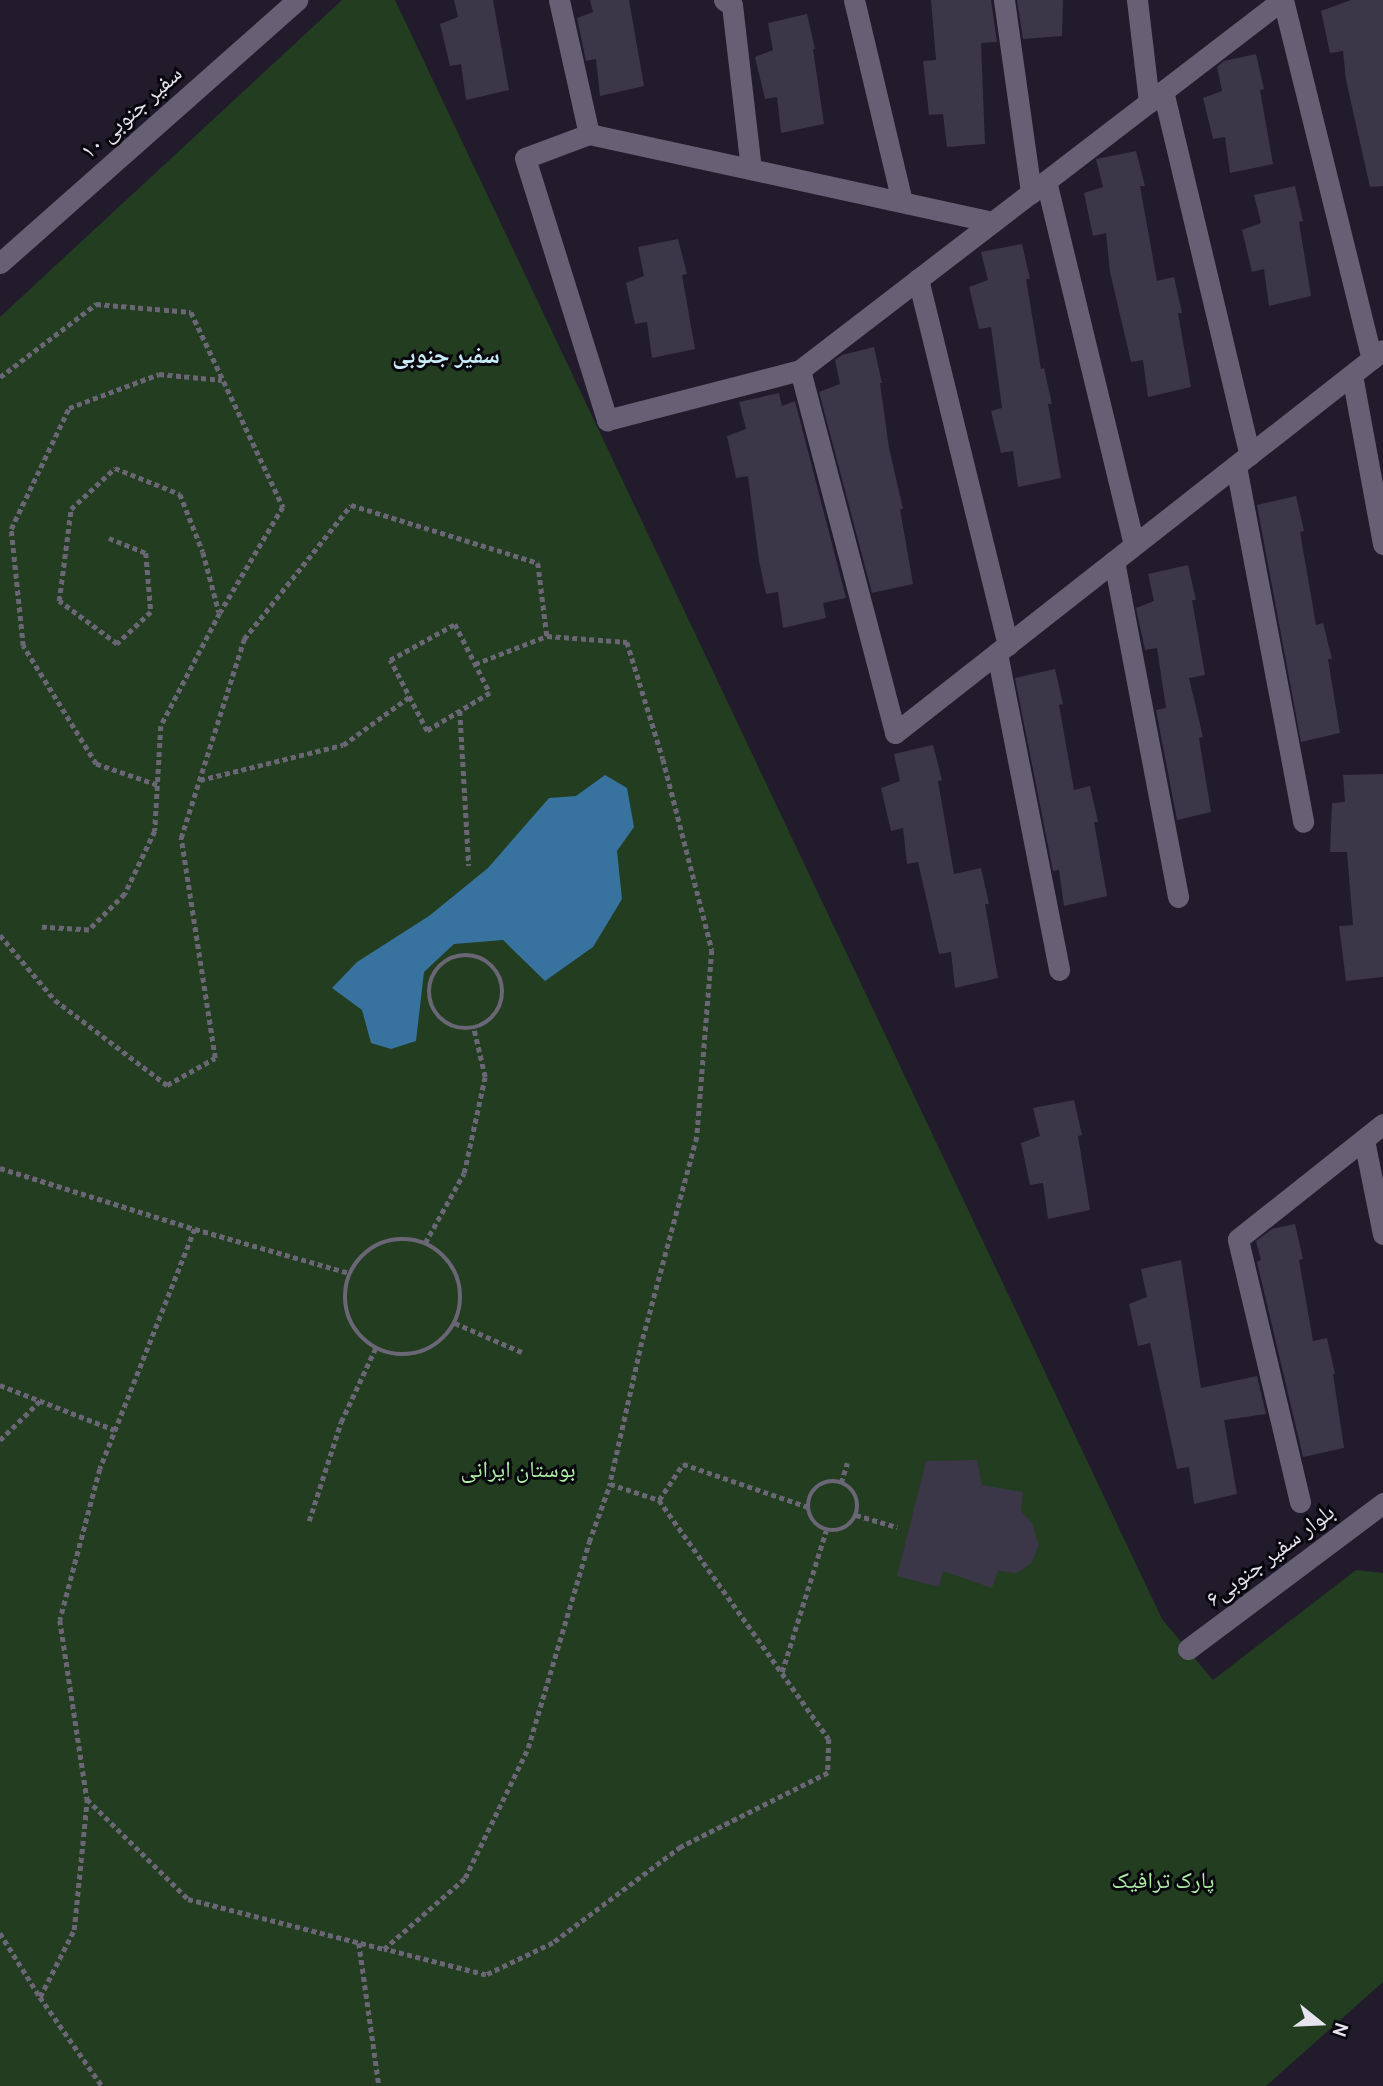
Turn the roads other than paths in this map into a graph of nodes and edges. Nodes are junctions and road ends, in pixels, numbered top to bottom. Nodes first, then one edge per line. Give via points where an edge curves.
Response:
1 (297, 0) edge
2 (559, 0) edge
3 (724, 0) edge
4 (854, 0) edge
5 (1004, 0) edge
6 (1137, 0) edge
7 (1283, 0) edge
8 (1156, 97) junction
9 (589, 134) junction
10 (751, 167) junction
11 (1039, 187) junction
12 (902, 201) junction
13 (993, 222) junction
14 (0, 263) edge
15 (918, 279) junction
16 (1378, 354) edge
17 (800, 370) junction
18 (1352, 375) junction
19 (1243, 460) junction
20 (1383, 544) edge
21 (1134, 545) junction
22 (1114, 561) junction
23 (1002, 649) junction
24 (1303, 822) dead end
25 (1178, 897) dead end
26 (1059, 970) dead end
27 (1383, 1124) edge
28 (1364, 1140) junction
29 (1383, 1234) edge
30 (1300, 1502) dead end
31 (1383, 1503) edge
32 (1188, 1649) dead end

1 - 14 street, سفیر جنوبی ۱۰
2 - 9 street
3 - 10 street via 732,5
4 - 12 street
5 - 11 street
6 - 8 street
7 - 8 street
7 - 16 street
8 - 11 street
8 - 19 street
9 - 10 street
9 - 17 street via 525,158 607,420
10 - 12 street
11 - 13 street
11 - 21 street
12 - 13 street
13 - 15 street
15 - 17 street
15 - 23 street
16 - 18 street
17 - 23 street via 895,733
18 - 19 street
18 - 20 street
19 - 21 street
19 - 24 street
21 - 22 street
22 - 23 street
22 - 25 street
23 - 26 street
27 - 28 street
28 - 29 street
28 - 30 street via 1238,1239
31 - 32 street, بلوار سفیر جنوبی۶

